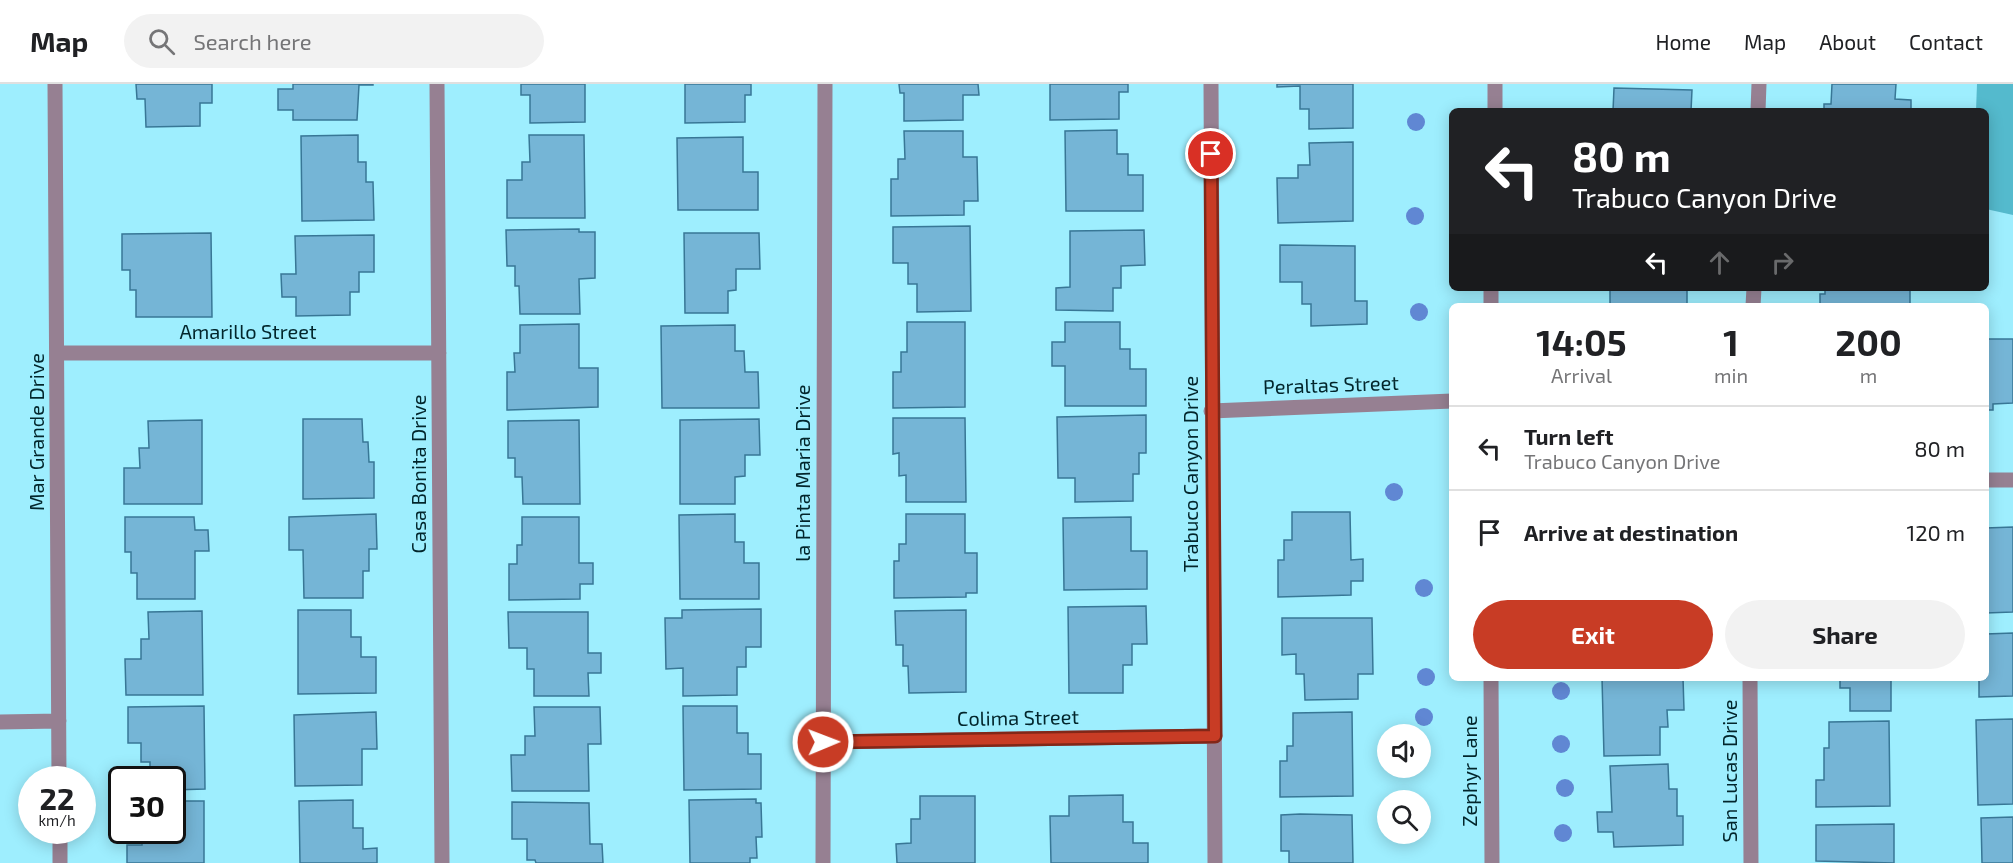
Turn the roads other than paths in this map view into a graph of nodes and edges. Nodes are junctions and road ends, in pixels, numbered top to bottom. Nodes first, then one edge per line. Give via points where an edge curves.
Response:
1 (55, 84) edge
2 (438, 84) edge
3 (825, 84) edge
4 (1211, 84) edge
5 (1495, 84) edge
6 (1759, 84) edge
7 (1495, 108) edge
8 (1758, 108) edge
9 (57, 353) junction
10 (439, 353) junction
11 (1449, 401) edge
12 (1211, 411) junction
13 (1989, 480) edge
14 (2013, 480) edge
15 (1491, 681) edge
16 (1750, 681) edge
17 (0, 722) edge
18 (59, 722) junction
19 (1215, 736) junction
20 (823, 742) junction
21 (59, 766) edge
22 (60, 844) edge
23 (60, 863) edge
24 (442, 863) edge
25 (823, 863) edge
26 (1215, 863) edge
27 (1492, 863) edge
28 (1751, 863) edge

1 - 9 street, Mar Grande Drive
2 - 10 street, Casa Bonita Drive
3 - 20 street, la Pinta Maria Drive
4 - 12 street, Trabuco Canyon Drive
5 - 7 street
6 - 8 street
9 - 10 street, Amarillo Street
9 - 18 street, Mar Grande Drive
10 - 24 street, Casa Bonita Drive
11 - 12 street, Peraltas Street
12 - 19 street, Trabuco Canyon Drive
13 - 14 street
15 - 27 street, Zephyr Lane
16 - 28 street, San Lucas Drive
17 - 18 street
18 - 21 street, Mar Grande Drive
19 - 20 street, Colima Street
19 - 26 street, Trabuco Canyon Drive
20 - 25 street, la Pinta Maria Drive
22 - 23 street

